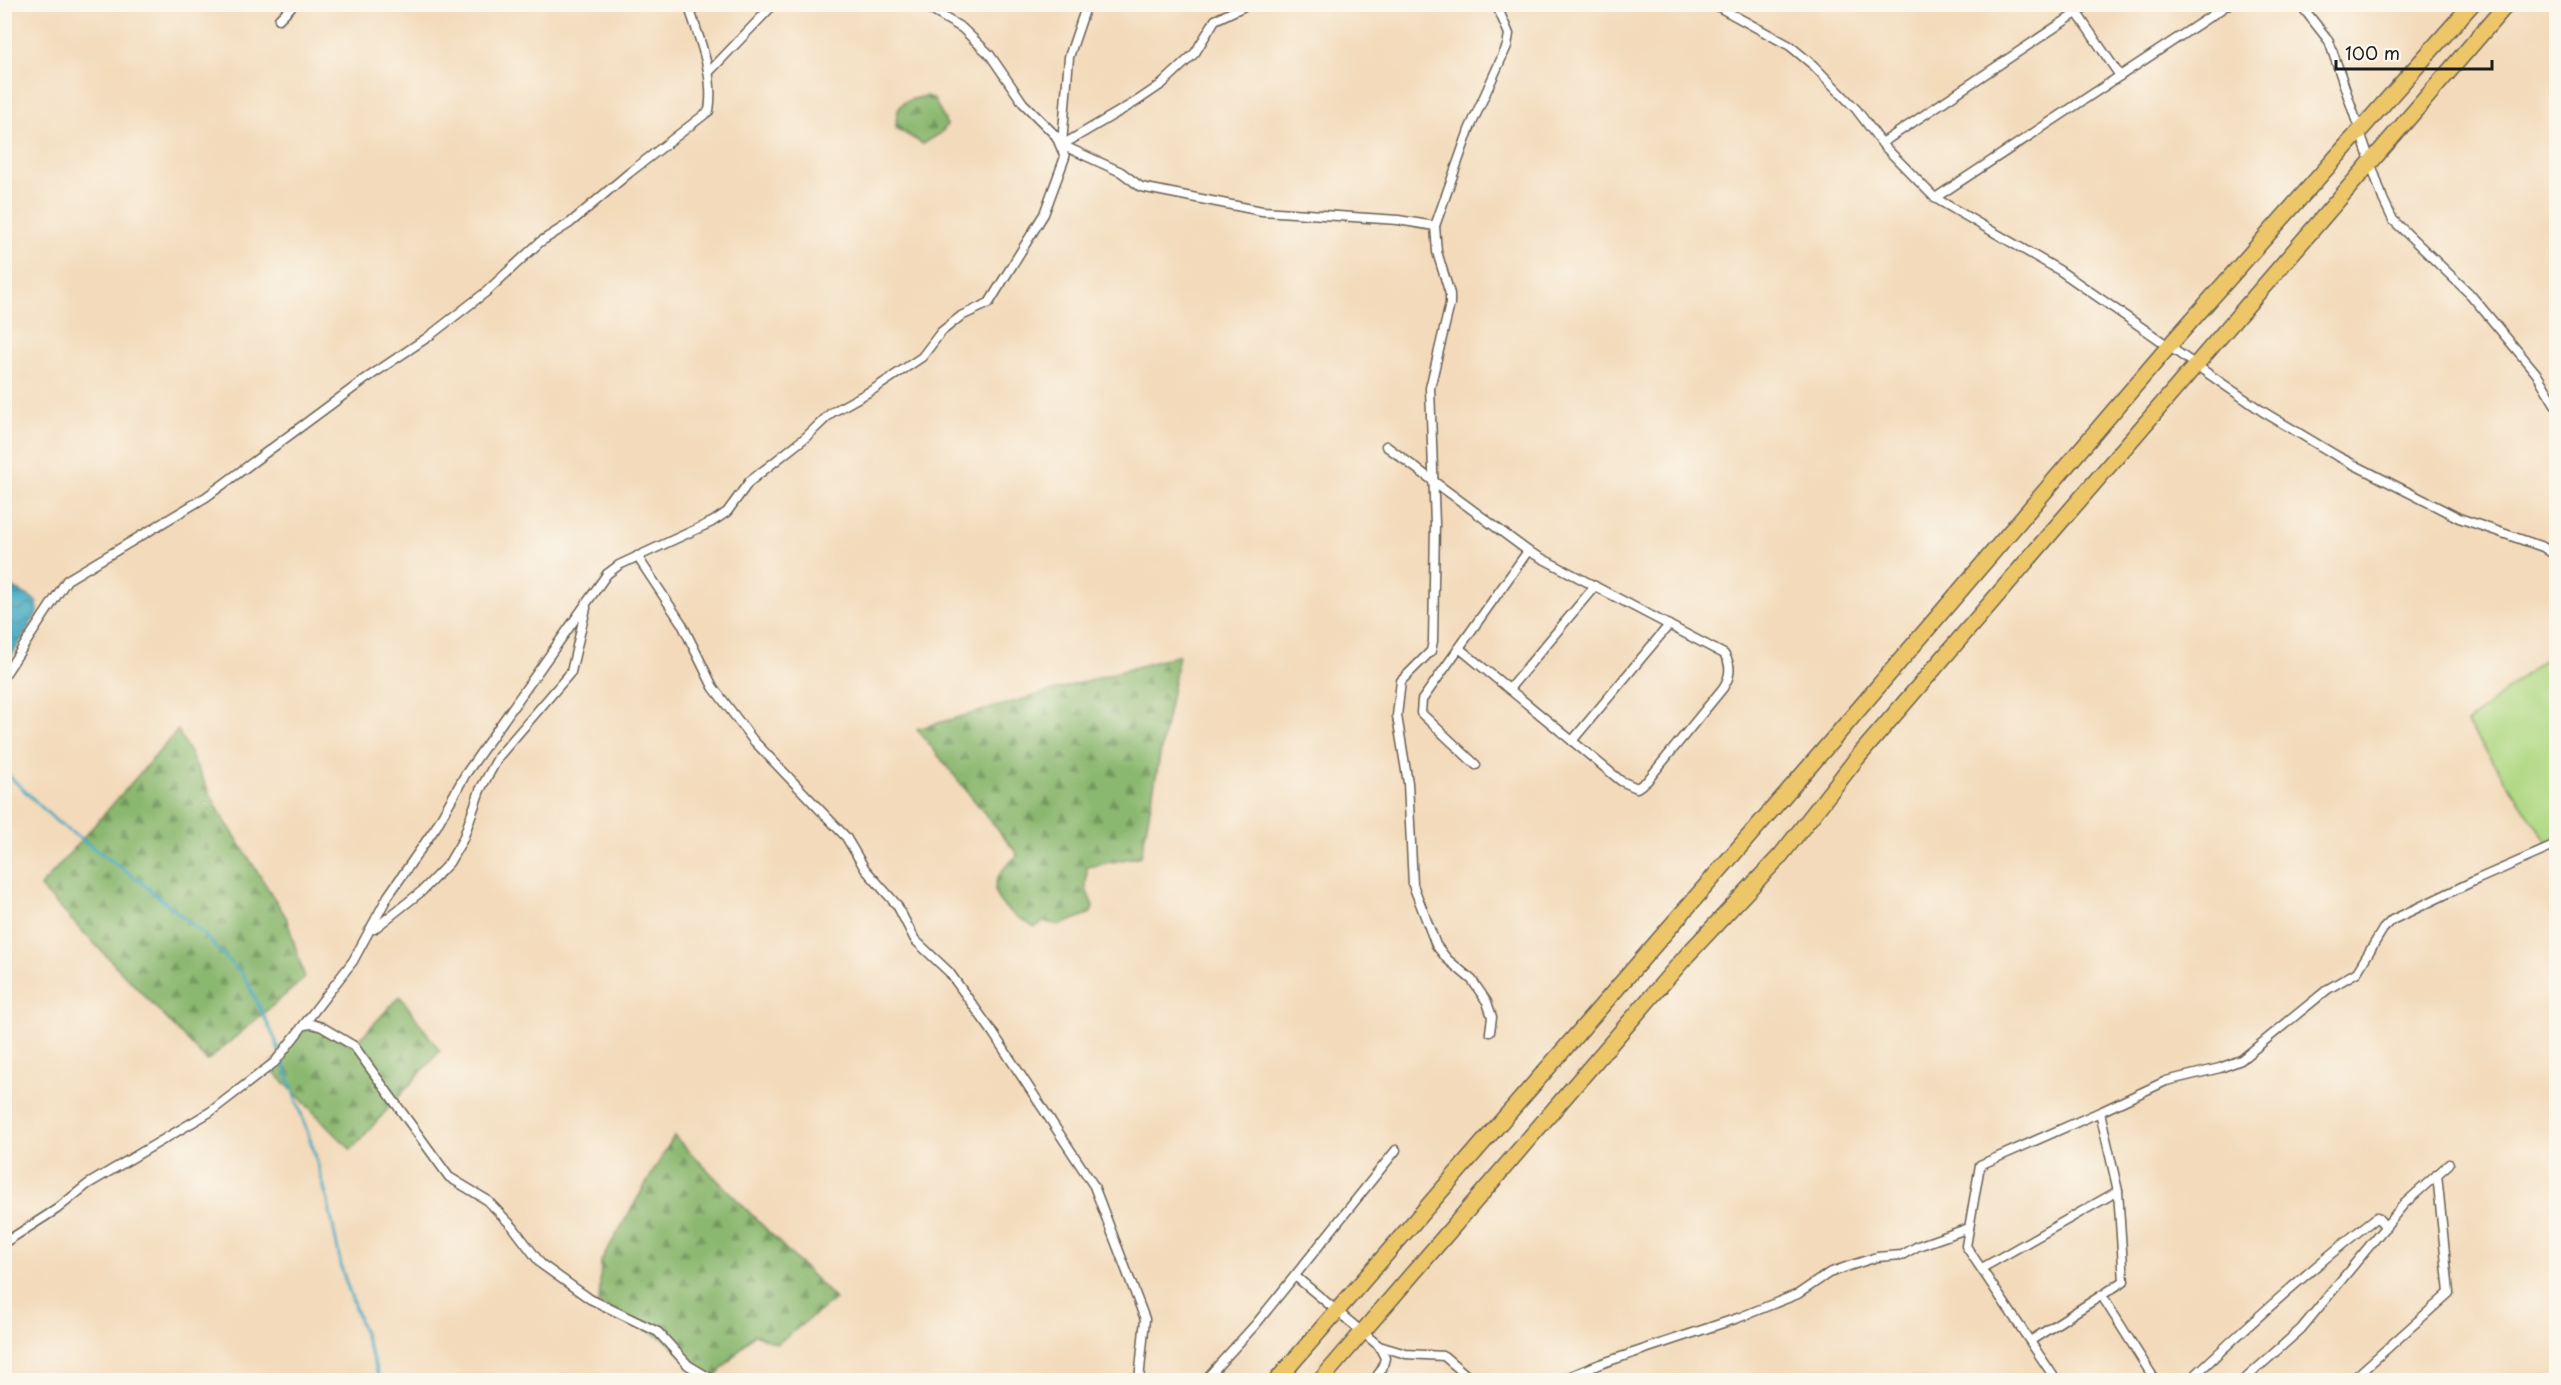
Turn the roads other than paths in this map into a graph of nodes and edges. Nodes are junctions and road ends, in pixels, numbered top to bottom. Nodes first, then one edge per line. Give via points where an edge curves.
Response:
1 (294, 4) edge
2 (688, 4) edge
3 (774, 4) edge
4 (921, 4) edge
5 (1087, 4) edge
6 (1249, 4) edge
7 (1496, 4) edge
8 (1713, 4) edge
9 (2090, 4) edge
10 (2229, 4) edge
11 (2300, 4) edge
12 (2472, 4) edge
13 (2507, 4) edge
14 (2076, 9) edge
15 (279, 20) dead end
16 (709, 72) junction
17 (2120, 76) junction
18 (2361, 130) junction
19 (1882, 144) junction
20 (1062, 145) junction
21 (2372, 162) junction
22 (1935, 198) junction
23 (1435, 226) junction
24 (2169, 346) junction
25 (2194, 363) junction
26 (2556, 406) edge
27 (1386, 446) dead end
28 (1434, 482) junction
29 (1527, 551) junction
30 (637, 556) junction
31 (2556, 556) edge
32 (1595, 586) junction
33 (588, 600) junction
34 (1669, 625) junction
35 (1459, 648) junction
36 (4, 676) edge
37 (1509, 689) junction
38 (1572, 741) junction
39 (1476, 765) dead end
40 (2556, 845) edge
41 (371, 931) junction
42 (304, 1025) junction
43 (1490, 1032) dead end
44 (2100, 1112) junction
45 (1396, 1150) dead end
46 (2449, 1164) dead end
47 (2437, 1174) junction
48 (2118, 1191) junction
49 (2386, 1227) junction
50 (1969, 1228) junction
51 (4, 1243) edge
52 (1982, 1268) junction
53 (1295, 1276) junction
54 (2102, 1296) junction
55 (1337, 1310) junction
56 (1363, 1332) junction
57 (2031, 1341) junction
58 (1379, 1346) junction
59 (713, 1380) edge
60 (1139, 1380) edge
61 (1205, 1380) edge
62 (1277, 1380) edge
63 (1321, 1380) edge
64 (1374, 1380) edge
65 (1472, 1380) edge
66 (1561, 1380) edge
67 (2056, 1380) edge
68 (2155, 1380) edge
69 (2190, 1380) edge
70 (2244, 1380) edge
71 (2352, 1380) edge

1 - 15 street
2 - 16 street
3 - 16 street
4 - 20 street via 962,28 990,55 1023,103
5 - 20 street via 1069,57
6 - 20 street via 1215,20 1195,53 1162,84
7 - 23 street via 1509,34 1507,46 1469,130
8 - 19 street via 1790,46 1834,85
9 - 14 street
10 - 17 street
11 - 18 street via 2329,40
12 - 18 highway
13 - 21 highway
14 - 17 street
14 - 19 street
16 - 36 street via 709,111 570,223 540,242 454,318 206,497 67,580
17 - 22 street
18 - 21 street
18 - 24 highway
19 - 22 street
20 - 23 street via 1121,172 1141,187 1262,211
20 - 30 street via 1065,157 1061,174 1044,214 988,303 961,316 941,332 922,357 831,413 749,482 727,512
21 - 25 highway
21 - 26 street via 2393,220 2470,294 2536,373
22 - 24 street via 2059,270
23 - 28 street via 1450,304 1430,388
24 - 25 street
24 - 55 highway
25 - 31 street via 2262,411 2337,456 2459,518 2543,547
25 - 56 highway via 1857,758 1781,855 1688,954
27 - 28 street
28 - 29 street
28 - 43 street via 1433,641 1431,651 1401,681 1397,716 1408,783 1413,885 1436,945 1472,980 1487,1002 1492,1017
29 - 32 street
29 - 35 street
30 - 33 street via 607,574
30 - 60 street via 681,624 713,687 753,740 846,837 865,869 897,905 915,940 949,972 991,1030 1094,1186 1145,1319
32 - 34 street
32 - 37 street
33 - 41 street via 465,775 436,827 388,896
33 - 41 street via 571,672 499,756 449,863 422,891
34 - 38 street
34 - 38 street via 1724,654 1730,671 1724,688 1647,782 1637,788 1629,786
35 - 37 street
35 - 39 street via 1420,708
37 - 38 street
40 - 44 street via 2392,920 2357,972 2328,989 2241,1060 2166,1081
41 - 42 street via 353,962
42 - 51 street via 274,1062 210,1112 88,1184
42 - 59 street via 322,1027 354,1046 449,1177 486,1200 555,1276 590,1299 658,1332 688,1365
44 - 48 street
44 - 50 street via 1980,1165
45 - 53 street
46 - 47 street
47 - 49 street via 2418,1188
47 - 71 street via 2449,1293
48 - 52 street
48 - 54 street via 2124,1281
49 - 69 street via 2377,1217 2356,1233 2277,1298
49 - 70 street via 2301,1329
50 - 52 street via 1966,1246
50 - 66 street via 1918,1246 1902,1256 1877,1257 1829,1273 1798,1294 1738,1318
52 - 57 street
53 - 55 street
53 - 61 street
54 - 57 street
54 - 68 street
55 - 56 street
55 - 62 highway
56 - 58 street
56 - 63 highway
57 - 67 street
58 - 64 street via 1385,1358
58 - 65 street via 1406,1354 1444,1356

